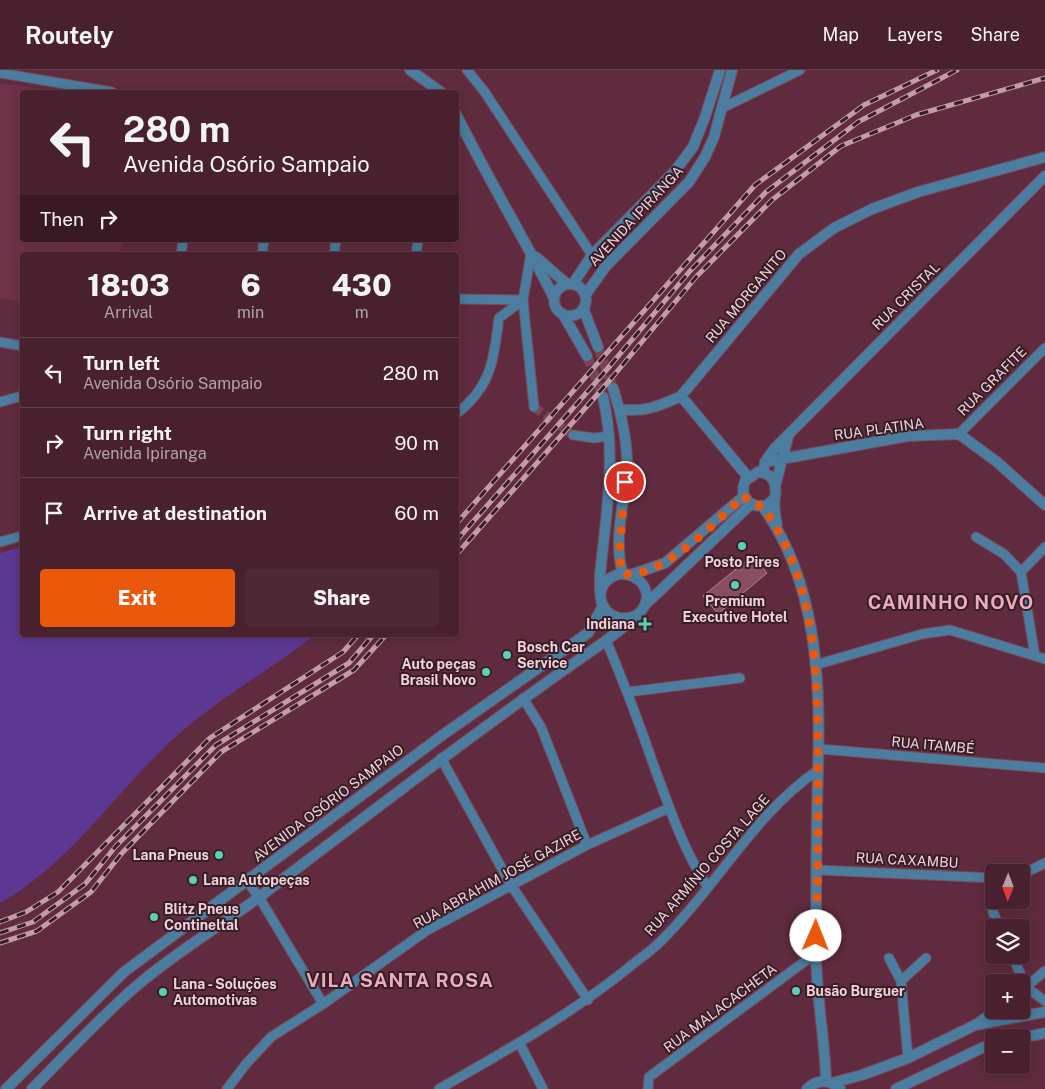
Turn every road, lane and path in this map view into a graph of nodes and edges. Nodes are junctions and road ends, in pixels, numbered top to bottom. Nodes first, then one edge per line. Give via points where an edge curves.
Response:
1 (410, 70) edge
2 (467, 70) edge
3 (720, 70) edge
4 (732, 70) edge
5 (800, 70) edge
6 (0, 72) edge
7 (101, 90) edge
8 (438, 90) edge
9 (722, 108) junction
10 (459, 120) edge
11 (1045, 157) edge
12 (1045, 176) edge
13 (531, 253) junction
14 (592, 255) junction
15 (596, 279) junction
16 (570, 284) junction
17 (586, 294) junction
18 (554, 298) junction
19 (459, 299) edge
20 (523, 300) junction
21 (584, 310) junction
22 (564, 316) junction
23 (0, 342) edge
24 (20, 346) edge
25 (598, 347) tunnel mouth
26 (1045, 348) edge
27 (588, 356) tunnel mouth
28 (613, 388) tunnel mouth
29 (603, 396) tunnel mouth
30 (681, 396) junction
31 (20, 397) edge
32 (0, 402) edge
33 (534, 407) dead end
34 (619, 409) junction
35 (459, 412) edge
36 (959, 434) junction
37 (573, 435) tunnel mouth
38 (609, 436) junction
39 (788, 437) junction
40 (782, 458) junction
41 (764, 467) junction
42 (748, 477) junction
43 (776, 483) junction
44 (775, 498) junction
45 (752, 502) junction
46 (1045, 505) edge
47 (777, 526) junction
48 (20, 537) edge
49 (976, 537) dead end
50 (0, 542) edge
51 (1045, 547) edge
52 (1021, 572) junction
53 (626, 574) junction
54 (602, 602) junction
55 (645, 605) junction
56 (635, 616) junction
57 (606, 640) junction
58 (1035, 656) junction
59 (1045, 659) edge
60 (815, 665) junction
61 (740, 678) dead end
62 (628, 692) junction
63 (523, 698) junction
64 (444, 734) junction
65 (820, 749) junction
66 (441, 758) junction
67 (1045, 768) edge
68 (818, 770) junction
69 (670, 808) junction
70 (587, 845) junction
71 (1045, 863) edge
72 (818, 870) junction
73 (1030, 870) edge
74 (985, 878) edge
75 (247, 881) junction
76 (511, 885) junction
77 (708, 887) junction
78 (259, 897) junction
79 (816, 953) junction
80 (889, 958) dead end
81 (926, 958) dead end
82 (1045, 971) edge
83 (901, 981) junction
84 (1030, 984) edge
85 (1030, 992) edge
86 (588, 1000) junction
87 (1045, 1001) edge
88 (323, 1004) junction
89 (1045, 1012) edge
90 (985, 1018) edge
91 (975, 1025) junction
92 (1045, 1033) edge
93 (1030, 1036) edge
94 (520, 1044) junction
95 (985, 1047) edge
96 (908, 1058) junction
97 (833, 1084) edge
98 (6, 1089) edge
99 (32, 1089) edge
100 (227, 1089) edge
101 (439, 1089) edge
102 (543, 1089) edge
103 (648, 1089) edge
104 (808, 1089) edge
105 (896, 1089) edge

1 - 8 street
2 - 14 street
3 - 14 street, AVENIDA IPIRANGA via 693,147 675,171
4 - 9 street, AVENIDA IPIRANGA
5 - 9 street
6 - 7 street
9 - 15 street, AVENIDA IPIRANGA via 706,157 688,182
10 - 13 street
11 - 30 street, RUA MORGANITO via 918,192 834,228 798,254
12 - 39 street, RUA CRISTAL
13 - 16 street
13 - 18 street
13 - 20 street
14 - 15 street
14 - 16 street, AVENIDA IPIRANGA
15 - 17 street, AVENIDA IPIRANGA
16 - 17 street via 578,286
16 - 18 street via 558,289
17 - 21 street
18 - 22 street via 556,309
19 - 20 street
20 - 33 street
20 - 35 street via 499,318 495,350 485,385 473,401
21 - 22 street via 575,316
21 - 25 street
22 - 27 street
23 - 24 street
26 - 36 street, RUA GRAFITE
28 - 34 street
29 - 38 street
30 - 34 street, RUA MORGANITO via 637,412
30 - 42 street
31 - 32 street
34 - 53 street via 626,448 619,556
36 - 40 street, RUA PLATINA via 908,436
36 - 46 street via 997,462
37 - 38 street
38 - 54 street via 611,462 600,575
39 - 40 street, RUA CRISTAL
39 - 41 street, RUA CRISTAL via 769,454
40 - 41 street, RUA PLATINA
40 - 43 street
41 - 42 street
41 - 43 street
42 - 45 street via 743,486
43 - 44 street
44 - 45 street
44 - 47 street
45 - 47 street
45 - 53 street via 665,563
45 - 55 street
47 - 60 street via 806,603
48 - 50 street
49 - 52 street via 1004,554
51 - 52 street
52 - 58 street
53 - 54 street via 616,575 604,584
53 - 55 street via 637,578 646,590
54 - 56 street via 607,612 620,619
54 - 64 street, AVENIDA OSÓRIO SAMPAIO via 588,632
55 - 56 street
56 - 57 street
57 - 62 street
57 - 63 street
58 - 59 street
58 - 60 street via 950,630 922,634
60 - 65 street
61 - 62 street
62 - 69 street
63 - 66 street
63 - 70 street via 541,727
64 - 66 street via 438,747
64 - 75 street, AVENIDA OSÓRIO SAMPAIO
65 - 67 street, RUA ITAMBÉ
65 - 68 street
66 - 76 street
66 - 78 street
68 - 72 street
68 - 77 street, RUA ARMÍNIO COSTA LAGE via 773,809
69 - 70 street, RUA ABRAHIM JOSÉ GAZIRE
69 - 77 street via 696,870
70 - 76 street, RUA ABRAHIM JOSÉ GAZIRE
71 - 73 street
72 - 74 street, RUA CAXAMBU
72 - 79 street
75 - 78 street
75 - 98 street, AVENIDA OSÓRIO SAMPAIO via 124,972
76 - 86 street
76 - 88 street, RUA ABRAHIM JOSÉ GAZIRE via 426,931
77 - 86 street, RUA ARMÍNIO COSTA LAGE via 662,940
78 - 88 street
78 - 99 street via 140,983
79 - 97 street
79 - 103 street, RUA MALACACHETA via 649,1077
80 - 83 street
81 - 83 street
82 - 84 street
83 - 96 street
85 - 87 street
86 - 94 street, RUA ARMÍNIO COSTA LAGE
88 - 100 street, RUA ABRAHIM JOSÉ GAZIRE via 271,1037
89 - 91 street
90 - 91 street
91 - 96 street
92 - 93 street
94 - 101 street, RUA ARMÍNIO COSTA LAGE
94 - 102 street
95 - 105 street
96 - 97 street
97 - 104 street via 813,1084

